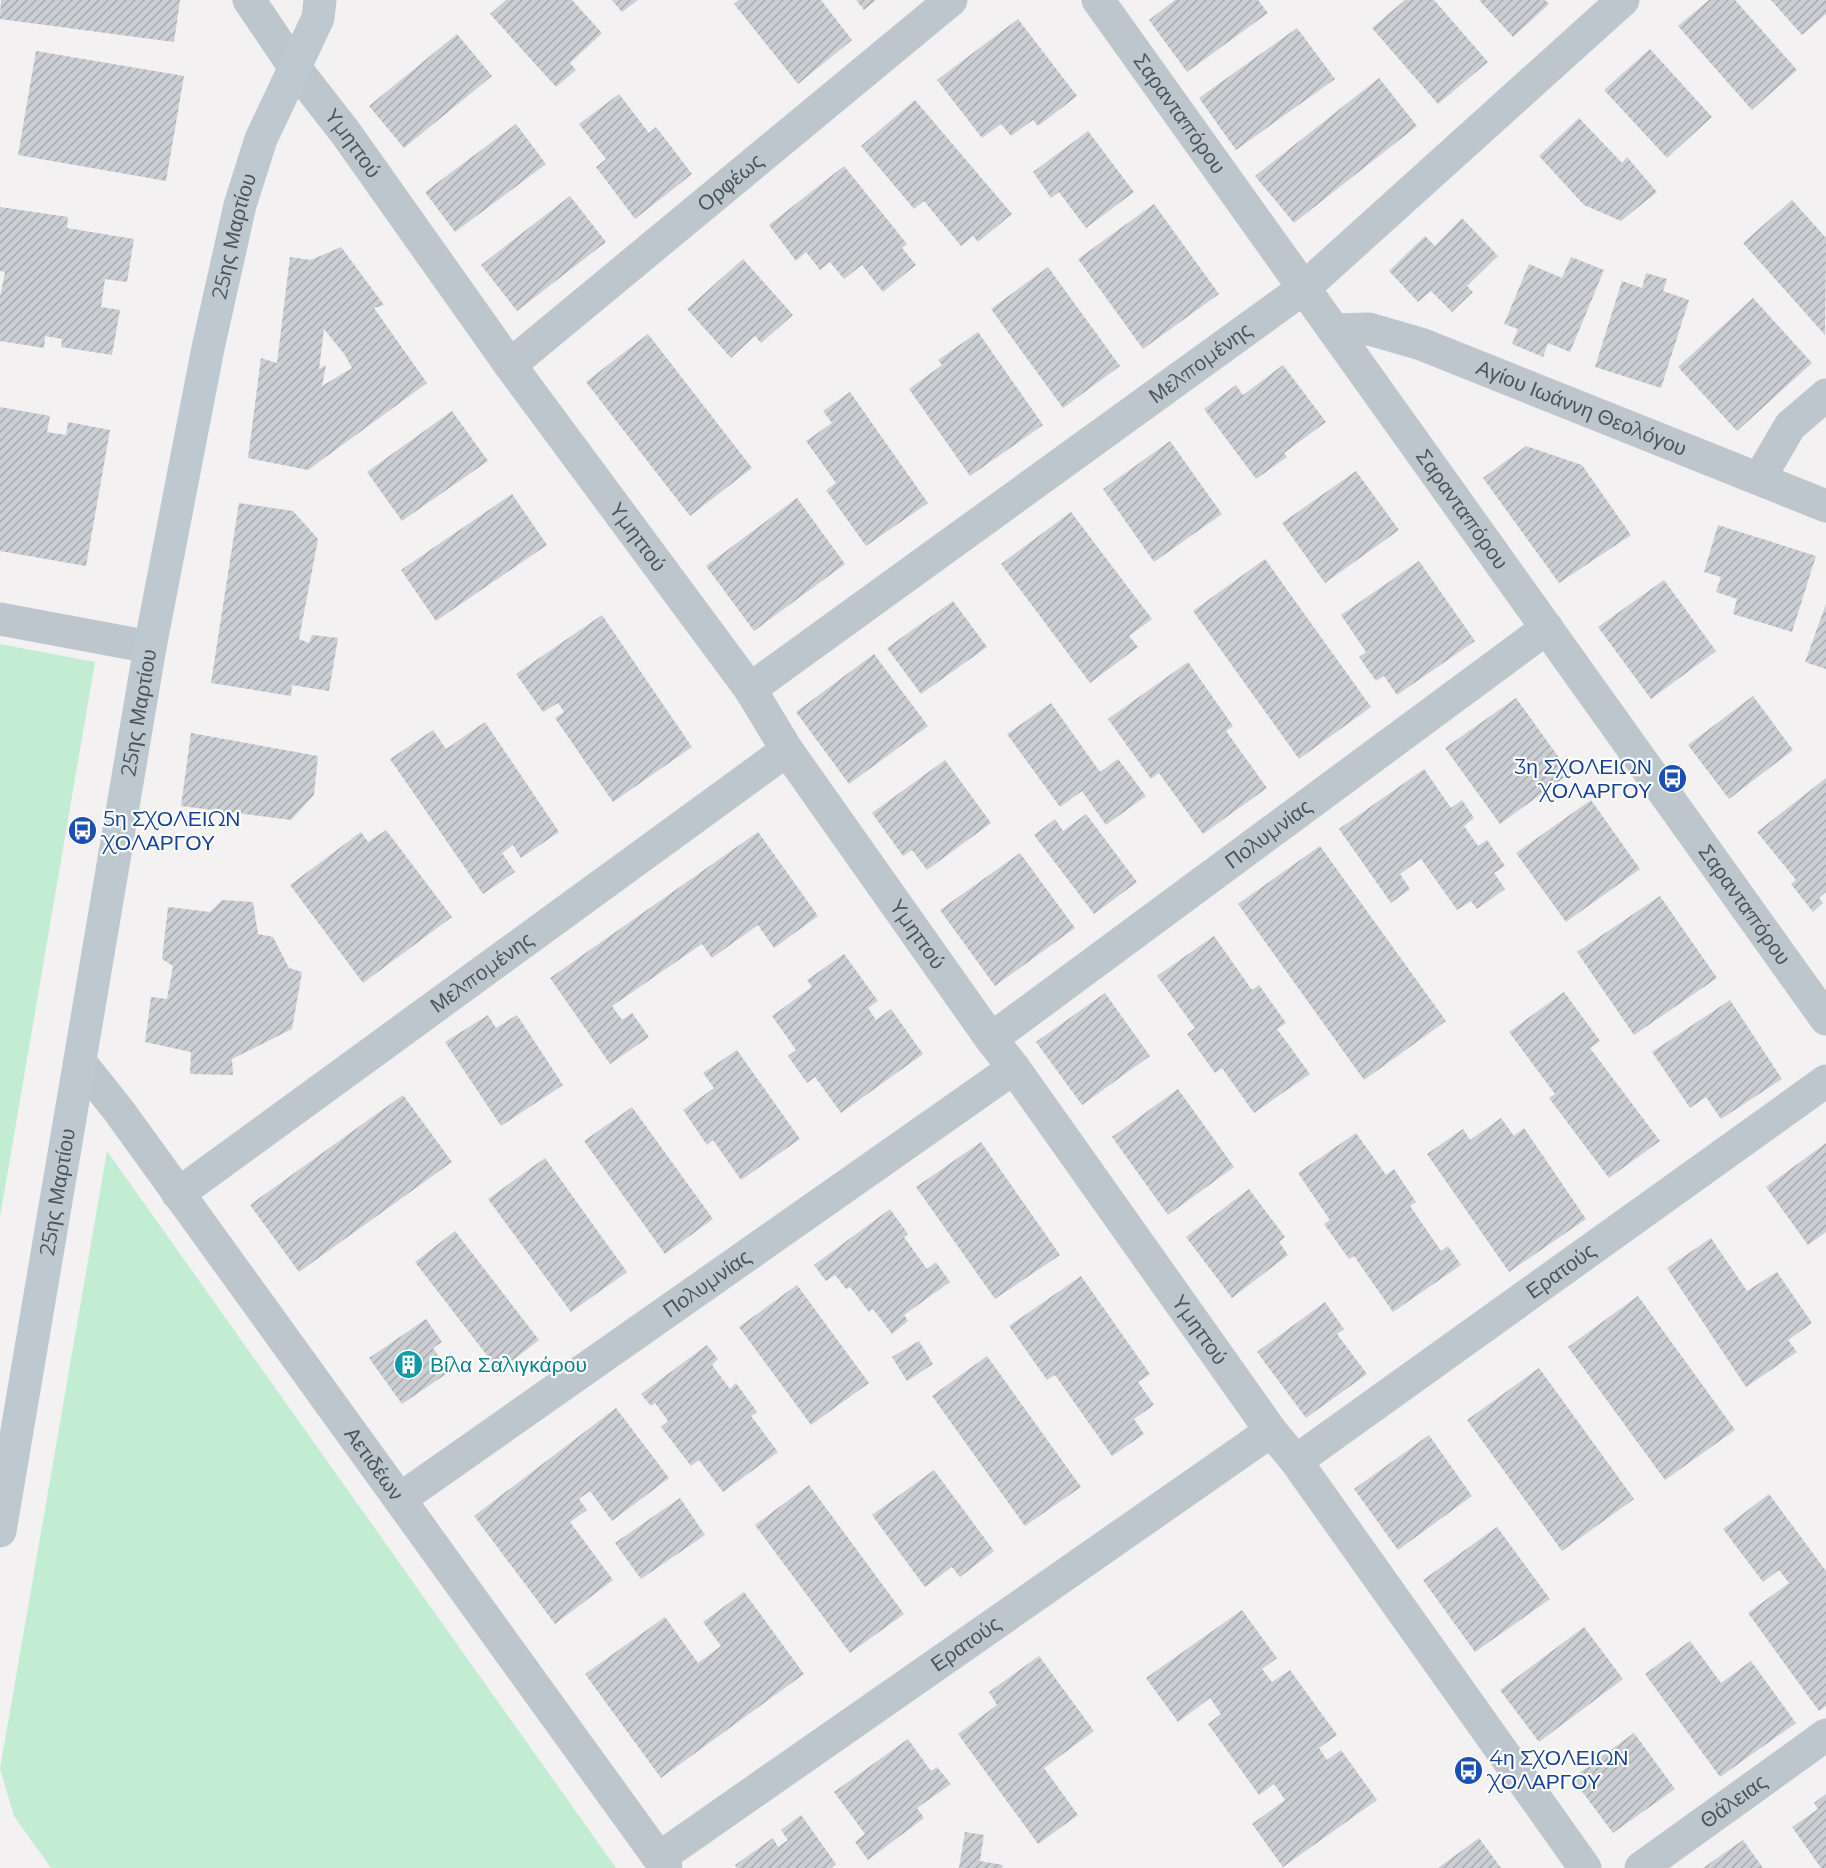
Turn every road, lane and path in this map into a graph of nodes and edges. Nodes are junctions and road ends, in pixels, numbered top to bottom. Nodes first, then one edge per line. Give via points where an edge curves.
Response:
1 (249, 0) edge
2 (951, 0) edge
3 (1098, 0) edge
4 (1623, 0) edge
5 (326, 6) edge
6 (295, 68) junction
7 (1304, 288) junction
8 (1334, 330) junction
9 (510, 365) junction
10 (1826, 395) edge
11 (1759, 479) junction
12 (1826, 506) edge
13 (0, 619) edge
14 (1548, 628) junction
15 (150, 647) junction
16 (750, 689) junction
17 (788, 750) junction
18 (1826, 1019) edge
19 (991, 1040) junction
20 (80, 1062) junction
21 (1014, 1068) junction
22 (1826, 1081) edge
23 (178, 1194) junction
24 (1271, 1431) junction
25 (1296, 1461) junction
26 (400, 1499) junction
27 (0, 1532) edge
28 (1826, 1735) edge
29 (663, 1863) edge
30 (1585, 1868) edge
31 (1641, 1868) edge

1 - 6 street, Υμηττού
2 - 9 street, Ορφέως
3 - 7 street, Σαρανταπόρου
4 - 7 street, Μελπομένης
5 - 6 street, 25ης Μαρτίου
6 - 9 street, Υμηττού
6 - 15 street, 25ης Μαρτίου via 261,139 240,205
7 - 8 street, Σαρανταπόρου
7 - 16 street, Μελπομένης
8 - 11 street, Αγίου Ιωάννη Θεολόγου via 1370,329 1421,344
8 - 14 street, Σαρανταπόρου
9 - 16 street, Υμηττού
10 - 11 street via 1790,426
11 - 12 street, Αγίου Ιωάννη Θεολόγου
13 - 15 street
14 - 18 street, Σαρανταπόρου
14 - 19 street, Πολυμνίας
15 - 20 street, 25ης Μαρτίου
16 - 17 street, Υμηττού
17 - 19 street, Υμηττού
17 - 23 street, Μελπομένης
19 - 21 street, Υμηττού
20 - 23 street, Αετιδέων
20 - 27 street, 25ης Μαρτίου
21 - 24 street, Υμηττού
21 - 26 street, Πολυμνίας
22 - 25 street, Ερατούς
23 - 26 street, Αετιδέων
24 - 25 street, Υμηττού
24 - 29 street, Ερατούς
25 - 30 street, Υμηττού
26 - 29 street, Αετιδέων
28 - 31 street, Θάλειας

